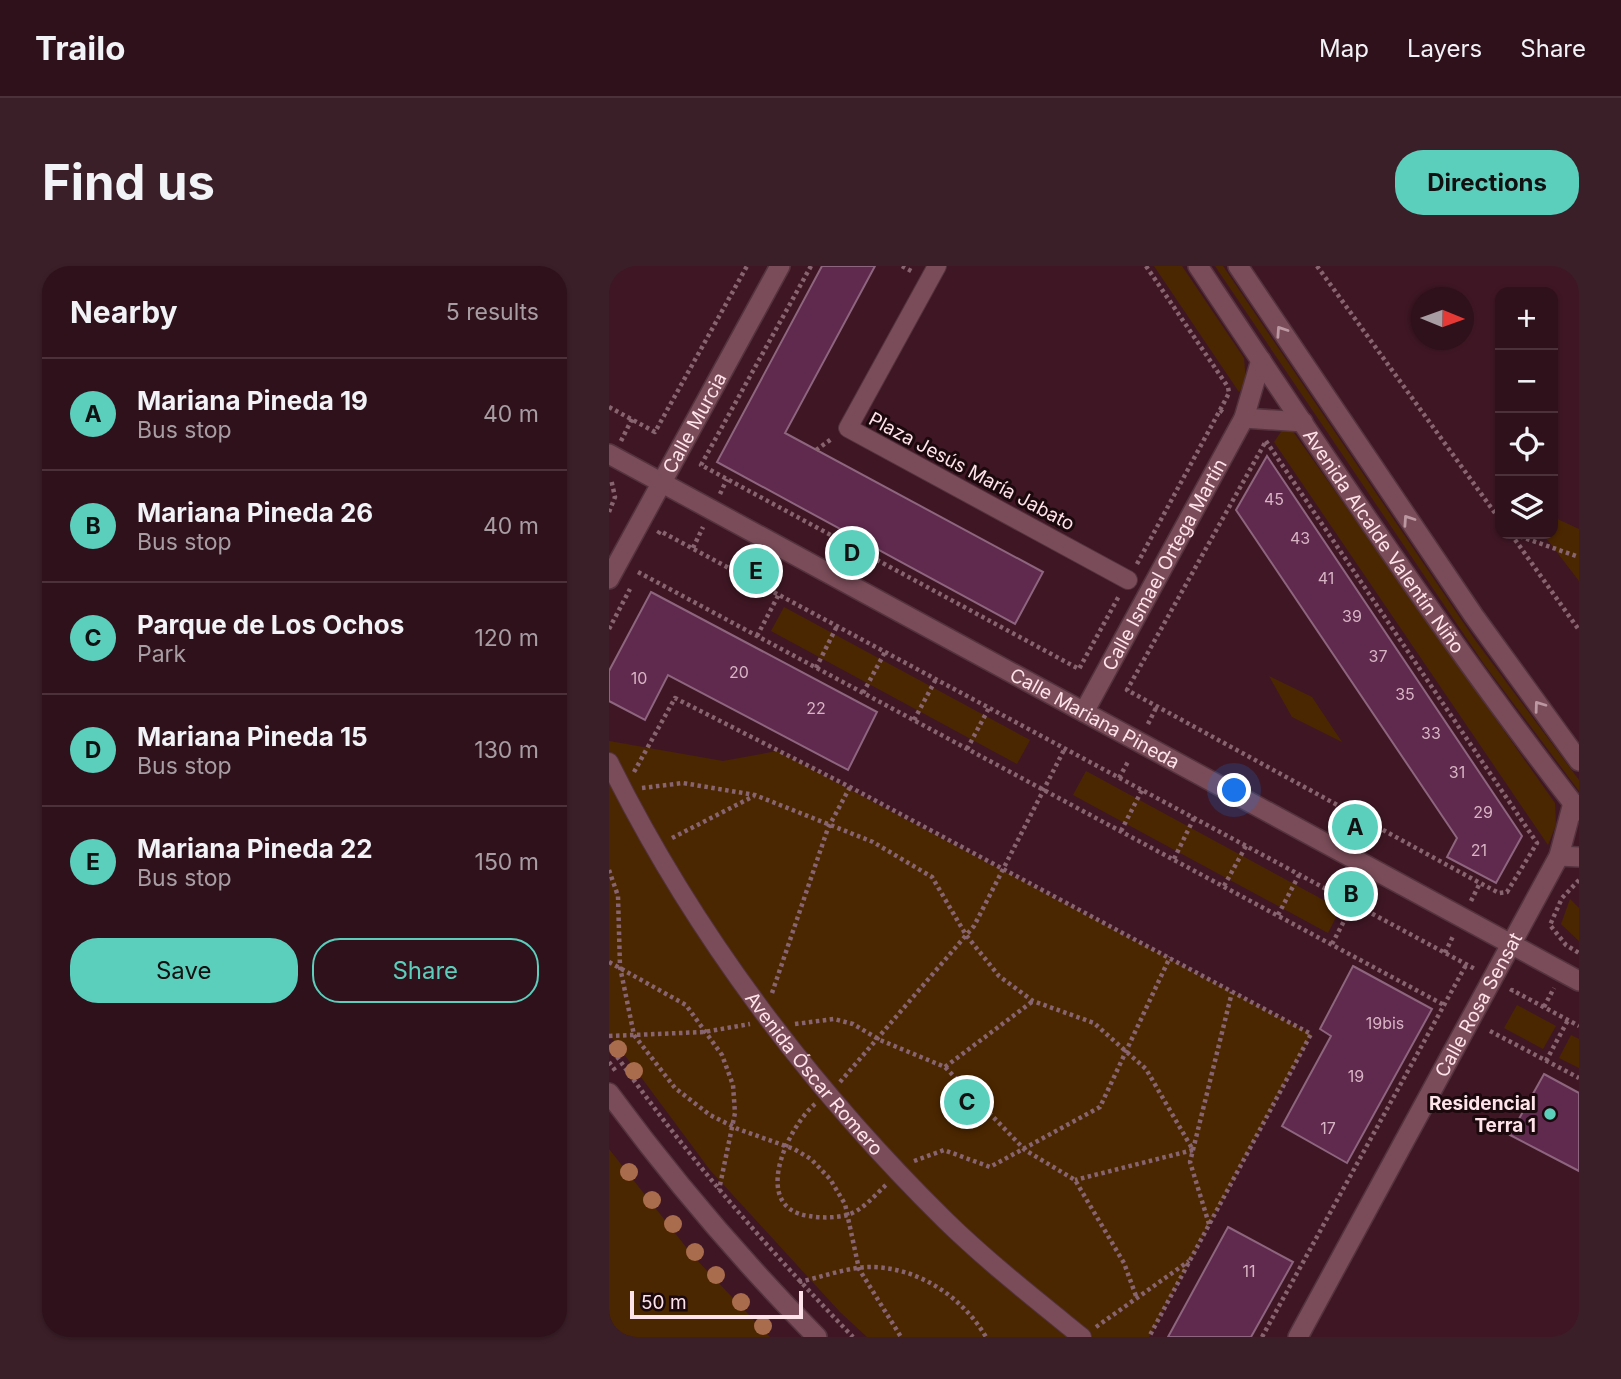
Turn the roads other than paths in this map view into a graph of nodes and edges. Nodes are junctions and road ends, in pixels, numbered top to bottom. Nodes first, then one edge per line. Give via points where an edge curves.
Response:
1 (780, 266) edge
2 (937, 266) edge
3 (1198, 266) edge
4 (1238, 266) edge
5 (1261, 360) junction
6 (1244, 418) junction
7 (1303, 422) junction
8 (609, 454) edge
9 (661, 483) junction
10 (609, 579) edge
11 (1128, 580) road end
12 (1084, 712) junction
13 (1579, 761) edge
14 (609, 762) edge
15 (1576, 807) edge
16 (1569, 856) edge
17 (1512, 943) junction
18 (1579, 981) edge
19 (609, 1093) edge
20 (1087, 1334) edge
21 (817, 1337) edge
22 (1298, 1337) edge

1 - 9 street, Calle Murcia
2 - 11 street, Plaza Jesús María Jabato via 848,428
3 - 5 street, Avenida Alcalde Valentín Niño
13 -> 4 street, Avenida Alcalde Valentín Niño via 1466,605
5 - 6 street, Calle Ismael Ortega Martín
5 - 7 street, Avenida Alcalde Valentín Niño
6 - 7 street
6 - 12 street, Calle Ismael Ortega Martín
7 - 15 street, Avenida Alcalde Valentín Niño via 1478,679
8 - 9 street, Calle Mariana Pineda
9 - 10 street, Calle Murcia
9 - 12 street, Calle Mariana Pineda
12 - 17 street, Calle Mariana Pineda
14 - 20 street, Avenida Óscar Romero via 715,944 828,1093 946,1221
15 - 16 street, Calle Rosa Sensat
16 - 17 street, Calle Rosa Sensat
17 - 18 street, Calle Mariana Pineda
17 - 22 street, Calle Rosa Sensat
19 - 21 street via 684,1192

